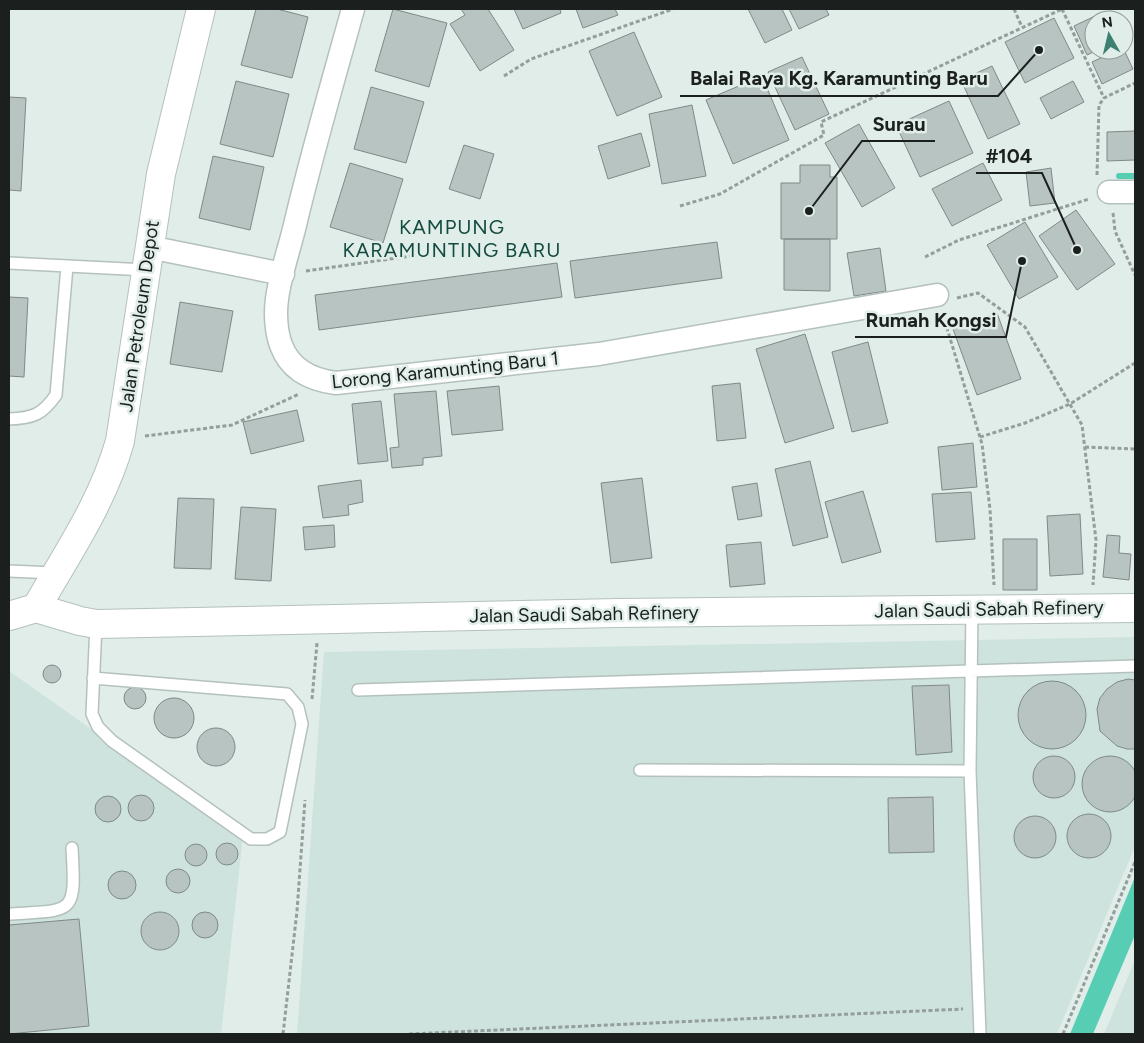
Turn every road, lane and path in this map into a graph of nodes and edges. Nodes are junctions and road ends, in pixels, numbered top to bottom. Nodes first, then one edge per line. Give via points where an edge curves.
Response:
1 (201, 9) edge
2 (353, 9) edge
3 (673, 9) edge
4 (1014, 9) edge
5 (1062, 9) edge
6 (1022, 27) junction
7 (504, 76) dead end
8 (1135, 83) edge
9 (1104, 98) junction
10 (1135, 192) edge
11 (1110, 199) junction
12 (680, 206) dead end
13 (411, 256) dead end
14 (925, 257) dead end
15 (147, 259) junction
16 (9, 263) edge
17 (67, 266) junction
18 (283, 274) junction
19 (1135, 275) edge
20 (978, 293) dead end
21 (937, 295) dead end
22 (946, 325) dead end
23 (1135, 363) edge
24 (321, 381) junction
25 (1070, 404) junction
26 (9, 419) edge
27 (980, 437) junction
28 (120, 442) junction
29 (1085, 447) junction
30 (1135, 449) edge
31 (9, 571) edge
32 (56, 573) junction
33 (993, 573) dead end
34 (1093, 580) dead end
35 (36, 608) junction
36 (1135, 608) edge
37 (972, 609) junction
38 (9, 616) edge
39 (318, 620) junction
40 (96, 624) junction
41 (1135, 666) edge
42 (972, 672) junction
43 (93, 678) junction
44 (358, 690) dead end
45 (312, 707) dead end
46 (640, 770) dead end
47 (970, 771) junction
48 (306, 794) dead end
49 (72, 848) dead end
50 (1135, 862) edge
51 (9, 914) edge
52 (980, 1008) junction
53 (283, 1034) edge
54 (409, 1034) edge
55 (980, 1034) edge
56 (1063, 1034) edge

1 - 15 street, Jalan Petroleum Depot via 161,174
2 - 18 street, Lorong Karamunting Baru 1 via 306,176
3 - 7 path via 531,59
4 - 6 path
5 - 6 path
5 - 9 path
6 - 12 path via 821,122 824,135 720,194
8 - 9 path
9 - 11 path via 1100,105 1097,175
10 - 11 street
11 - 14 path via 958,240
11 - 19 path via 1115,231
13 - 18 path
15 - 17 lane
15 - 18 street
15 - 28 street, Jalan Petroleum Depot
16 - 17 lane
17 - 26 lane via 56,395 46,410 29,418
18 - 24 street, Lorong Karamunting Baru 1 via 277,300 277,328 281,344 296,368
20 - 25 path via 1026,327
21 - 24 street, Lorong Karamunting Baru 1 via 599,354 336,383
22 - 27 path
23 - 25 path
24 - 28 path via 232,425 166,432
25 - 27 path
25 - 29 path via 1082,425
27 - 33 path via 990,509
28 - 32 street, Jalan Petroleum Depot via 98,502
29 - 30 path
29 - 34 path via 1096,540
31 - 32 lane
32 - 35 street, Jalan Petroleum Depot
35 - 38 street
35 - 40 street, Jalan Saudi Sabah Refinery
36 - 37 street, Jalan Saudi Sabah Refinery
37 - 39 street, Jalan Saudi Sabah Refinery
37 - 42 lane
39 - 40 street, Jalan Saudi Sabah Refinery
39 - 45 path
40 - 43 lane
41 - 42 lane
42 - 44 lane
42 - 47 lane
43 - 43 lane via 92,714 98,727 112,741 251,839 267,839 280,832 302,724 298,707 287,694
46 - 47 lane
47 - 52 lane
48 - 53 path
49 - 51 lane via 74,890 66,907
50 - 56 path
52 - 54 path
52 - 55 lane

